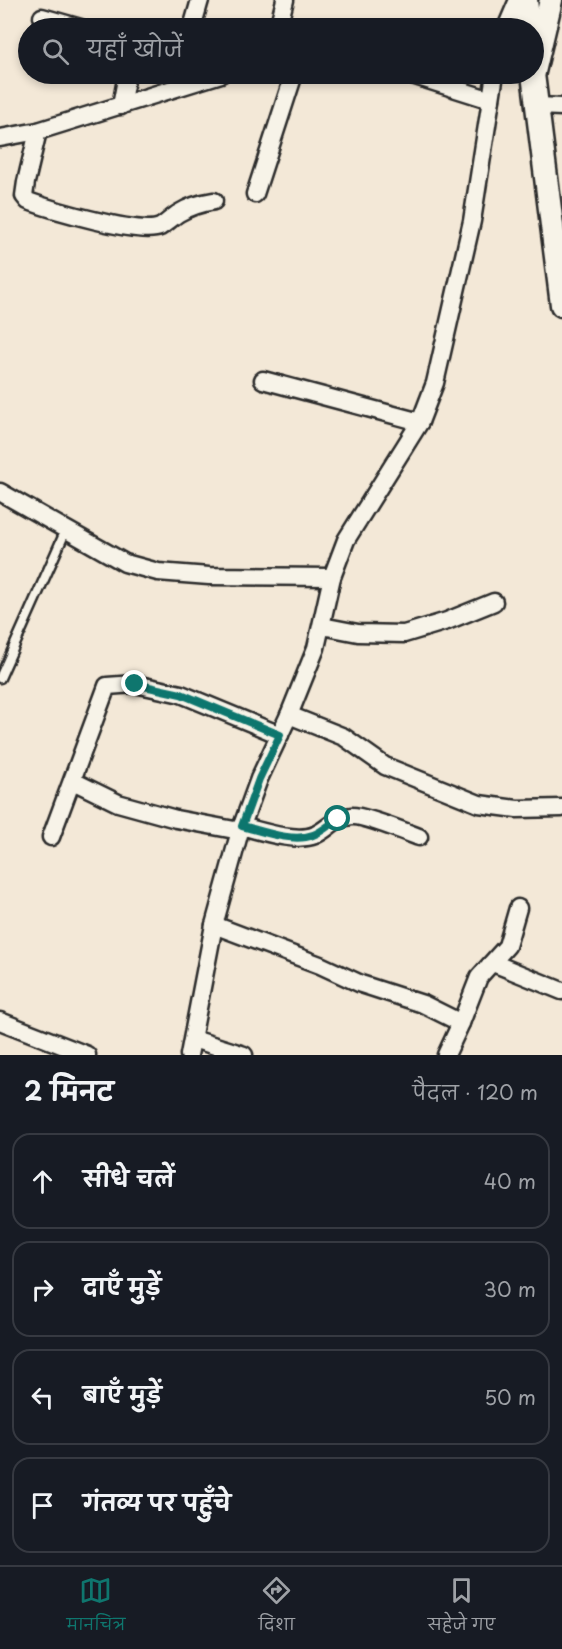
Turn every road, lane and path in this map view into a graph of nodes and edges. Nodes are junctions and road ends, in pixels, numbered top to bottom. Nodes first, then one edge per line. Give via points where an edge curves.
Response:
1 (200, 0) edge
2 (285, 0) edge
3 (518, 0) edge
4 (526, 0) edge
5 (551, 0) edge
6 (42, 17) dead end
7 (46, 18) edge
8 (195, 18) edge
9 (280, 18) edge
10 (510, 18) edge
11 (528, 18) edge
12 (544, 28) edge
13 (126, 84) edge
14 (170, 84) edge
15 (291, 84) edge
16 (440, 84) edge
17 (493, 84) edge
18 (534, 84) edge
19 (490, 100) junction
20 (121, 106) junction
21 (536, 106) junction
22 (562, 107) edge
23 (38, 131) junction
24 (0, 138) edge
25 (255, 194) dead end
26 (214, 201) dead end
27 (560, 277) edge
28 (562, 305) edge
29 (263, 380) dead end
30 (420, 422) junction
31 (0, 492) edge
32 (66, 530) junction
33 (332, 577) junction
34 (494, 602) dead end
35 (322, 626) junction
36 (0, 678) edge
37 (290, 715) junction
38 (280, 735) junction
39 (73, 782) junction
40 (562, 808) edge
41 (241, 829) junction
42 (51, 837) dead end
43 (419, 837) dead end
44 (518, 908) dead end
45 (214, 925) junction
46 (493, 963) junction
47 (562, 991) edge
48 (0, 1022) edge
49 (461, 1023) junction
50 (191, 1047) edge
51 (87, 1055) edge
52 (244, 1055) edge
53 (446, 1055) edge

1 - 8 street
2 - 9 street
3 - 10 street
4 - 11 main road
5 - 12 main road
6 - 7 street
13 - 20 street
14 - 20 street
15 - 25 street
16 - 19 street
17 - 19 street
18 - 21 main road
19 - 30 street via 472,221 435,383
20 - 23 street
21 - 22 street
21 - 27 main road
23 - 24 street
23 - 26 street via 26,182 24,196 28,201 79,217 144,229 158,228 181,212
27 - 28 main road
29 - 30 street
30 - 33 street via 346,540
31 - 32 street
32 - 33 street via 125,564 158,572
32 - 36 lane
33 - 35 street
34 - 35 street via 404,634 358,633
35 - 37 street
37 - 38 street
37 - 40 street via 344,737 385,766 478,804 517,809
38 - 39 street via 181,694 135,684 107,686
38 - 41 street
39 - 41 street via 118,803 176,819
39 - 42 street
41 - 43 street via 306,837 338,819 355,816
41 - 45 street
44 - 46 street via 507,946
45 - 49 street via 361,984 423,1004
45 - 50 street
46 - 47 street
46 - 49 street via 478,977
48 - 51 street
49 - 53 street
50 - 52 street

